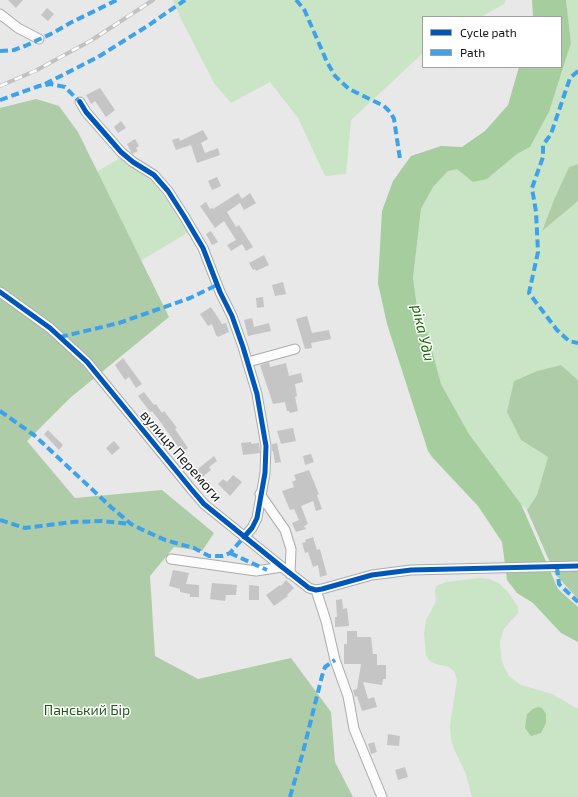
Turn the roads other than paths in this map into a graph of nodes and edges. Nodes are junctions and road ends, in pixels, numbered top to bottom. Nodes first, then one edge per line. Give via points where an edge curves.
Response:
1 (0, 14) edge
2 (39, 39) dead end
3 (80, 102) dead end
4 (0, 292) edge
5 (295, 349) dead end
6 (248, 362) junction
7 (260, 494) junction
8 (244, 537) junction
9 (171, 559) dead end
10 (578, 566) edge
11 (282, 568) junction
12 (290, 574) junction
13 (316, 590) junction
14 (382, 797) edge

1 - 2 street
3 - 6 street via 121,152 161,182 184,216 203,248 232,316
4 - 8 street, вулиця Перемоги via 50,328 77,352 192,490
5 - 6 street
6 - 7 street via 257,394 266,446
7 - 8 street via 257,518
7 - 12 street via 285,530 291,549
8 - 11 street, вулиця Перемоги
9 - 11 street via 256,571
10 - 13 street via 411,570 372,575
11 - 12 street, вулиця Перемоги
12 - 13 street, вулиця Перемоги
13 - 14 street via 335,660 348,696 354,729

